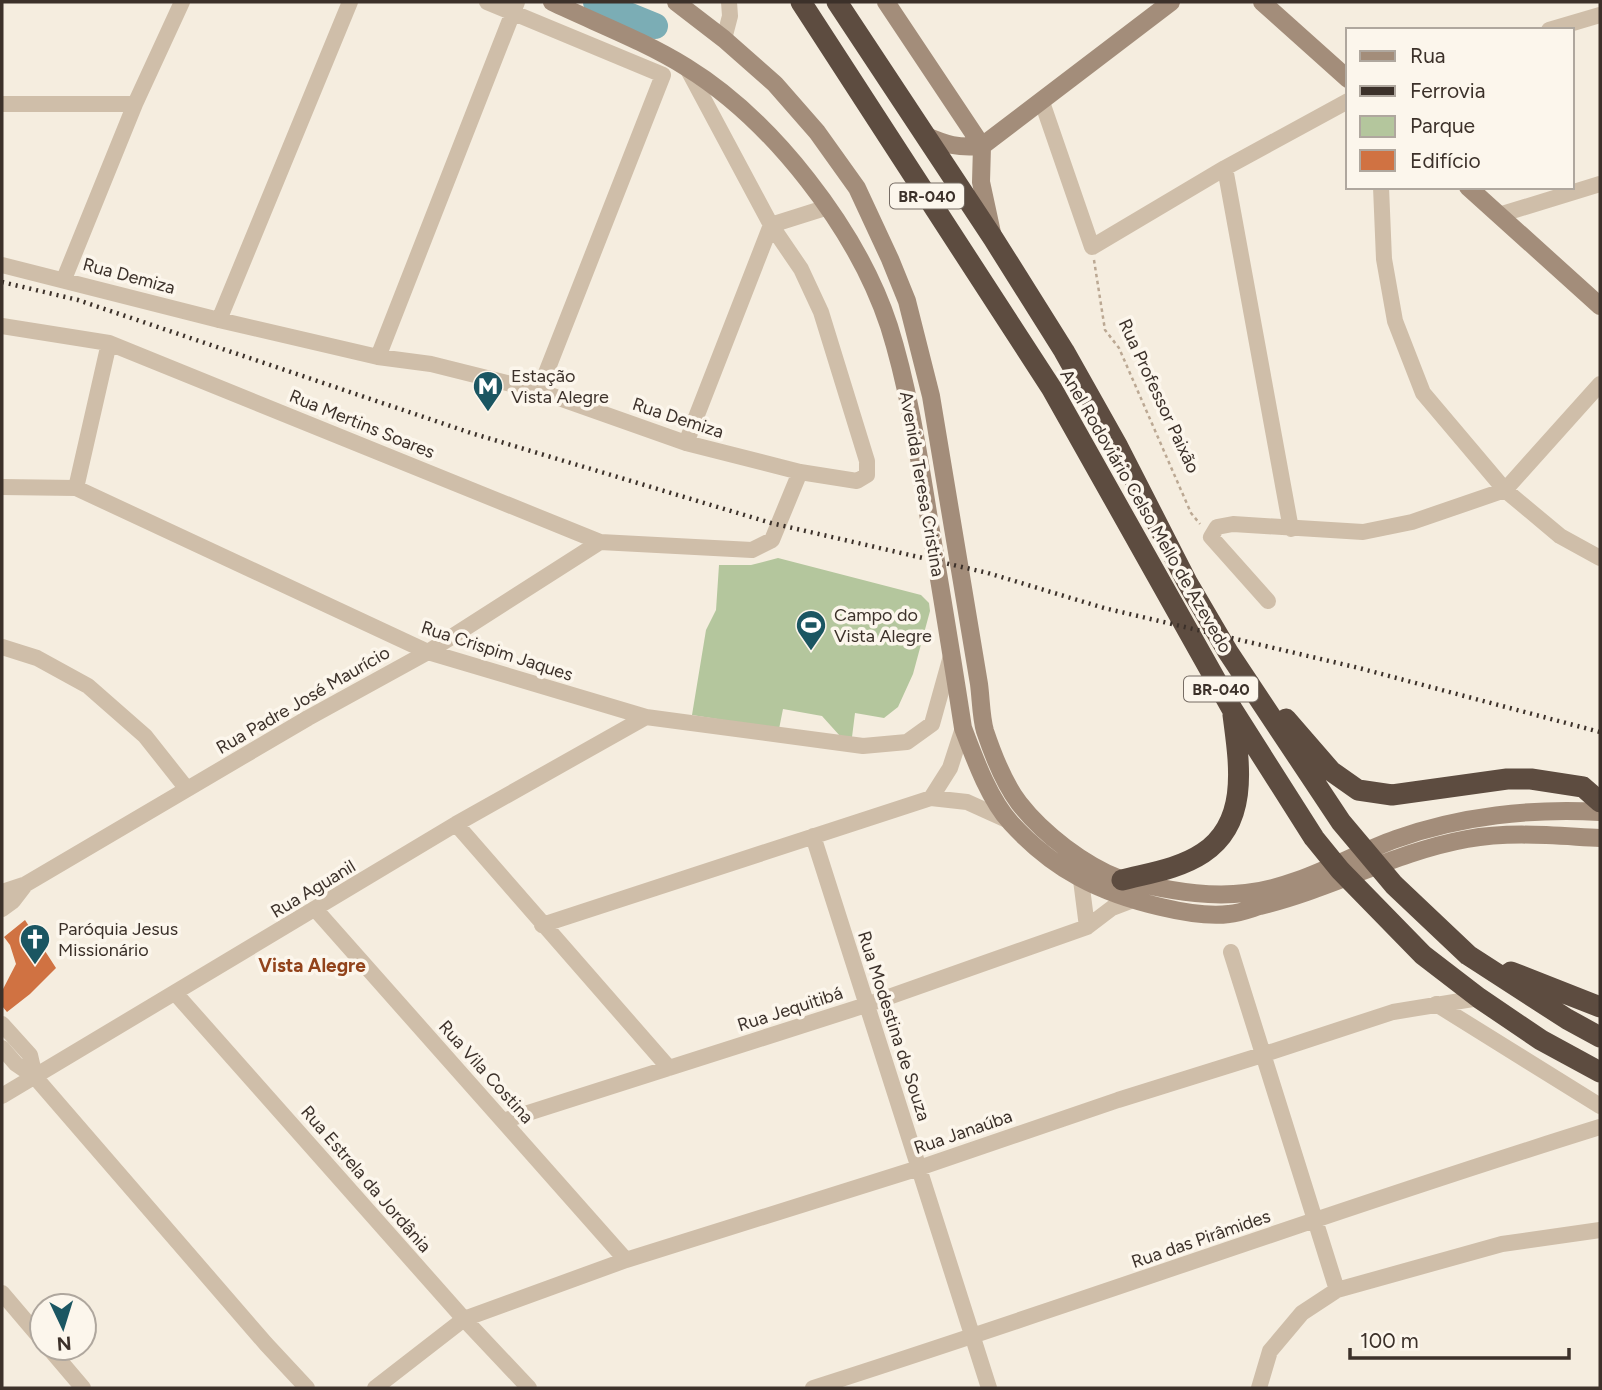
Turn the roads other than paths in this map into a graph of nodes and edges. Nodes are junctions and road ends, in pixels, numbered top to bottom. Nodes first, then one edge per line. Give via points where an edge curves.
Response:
1 (182, 2) edge
2 (350, 2) edge
3 (486, 2) edge
4 (552, 2) edge
5 (676, 2) edge
6 (729, 2) edge
7 (801, 2) edge
8 (837, 2) edge
9 (886, 2) edge
10 (1171, 2) edge
11 (1262, 2) edge
12 (514, 7) edge
13 (1600, 15) edge
14 (1556, 28) edge
15 (724, 39) junction
16 (687, 68) junction
17 (1346, 77) edge
18 (1042, 102) junction
19 (1346, 102) edge
20 (2, 104) edge
21 (135, 104) junction
22 (924, 135) junction
23 (982, 146) junction
24 (1225, 168) junction
25 (1600, 184) edge
26 (1381, 189) edge
27 (1470, 189) edge
28 (828, 207) junction
29 (1499, 215) junction
30 (771, 225) junction
31 (993, 237) junction
32 (2, 265) edge
33 (64, 279) junction
34 (1600, 306) edge
35 (219, 320) junction
36 (2, 326) edge
37 (109, 343) junction
38 (377, 357) junction
39 (1600, 384) edge
40 (539, 391) junction
41 (686, 443) junction
42 (800, 472) junction
43 (2, 486) edge
44 (76, 488) junction
45 (1505, 490) junction
46 (1292, 529) junction
47 (600, 542) junction
48 (1600, 558) edge
49 (1268, 601) dead end
50 (2, 647) edge
51 (428, 652) junction
52 (1228, 652) junction
53 (951, 654) junction
54 (1232, 709) junction
55 (646, 717) junction
56 (963, 728) junction
57 (187, 789) junction
58 (931, 797) junction
59 (1600, 802) edge
60 (1600, 812) edge
61 (1009, 821) junction
62 (456, 824) junction
63 (813, 836) junction
64 (1600, 838) edge
65 (1081, 880) junction
66 (1122, 880) junction
67 (26, 884) junction
68 (2, 892) edge
69 (1133, 900) junction
70 (2, 909) edge
71 (316, 910) junction
72 (542, 925) junction
73 (1087, 927) junction
74 (1231, 952) dead end
75 (1468, 955) junction
76 (176, 993) junction
77 (1479, 998) junction
78 (1436, 1004) junction
79 (866, 1005) junction
80 (1600, 1007) edge
81 (2, 1024) edge
82 (1600, 1037) edge
83 (2, 1048) edge
84 (1262, 1055) junction
85 (669, 1068) junction
86 (1600, 1072) edge
87 (36, 1077) junction
88 (2, 1096) edge
89 (1600, 1107) edge
90 (503, 1121) junction
91 (1600, 1127) edge
92 (919, 1168) junction
93 (1316, 1221) junction
94 (1600, 1230) edge
95 (626, 1260) junction
96 (1337, 1290) junction
97 (2, 1293) edge
98 (464, 1319) junction
99 (28, 1324) edge
100 (974, 1337) junction
101 (61, 1362) edge
102 (83, 1388) edge
103 (307, 1388) edge
104 (375, 1388) edge
105 (528, 1388) edge
106 (813, 1388) edge
107 (989, 1388) edge
108 (1259, 1388) edge

1 - 21 street
2 - 35 street
3 - 12 street
4 - 16 main road, Avenida Teresa Cristina
5 - 15 main road, Avenida Teresa Cristina
6 - 15 street
7 - 54 highway, Anel Rodoviário Celso Mello de Azevedo / BR-040 via 1052,389
8 - 22 highway, Anel Rodoviário Celso Mello de Azevedo / BR-040
9 - 23 main road
10 - 18 main road
11 - 17 main road
12 - 38 street
12 - 40 street via 663,75
13 - 14 street
15 - 66 main road, Avenida Teresa Cristina via 775,84 857,188 907,301 931,396 984,729 998,765 1019,803 1045,829 1077,857
16 - 28 main road, Avenida Teresa Cristina via 748,115
16 - 30 street, Rua Demiza
18 - 23 main road
18 - 24 street via 1092,247
19 - 24 street
20 - 21 street
21 - 33 street
22 - 23 main road via 961,148
22 - 31 highway, Anel Rodoviário Celso Mello de Azevedo / BR-040
23 - 31 main road via 981,181
24 - 46 street
25 - 29 street
26 - 45 street via 1384,259 1395,321 1423,393
27 - 29 main road
28 - 30 street
28 - 53 main road, Avenida Teresa Cristina via 862,264 888,325 920,463
29 - 34 main road
30 - 41 street
30 - 42 street, Rua Demiza via 801,269 821,312 867,461 867,475 857,481
31 - 52 highway, Anel Rodoviário Celso Mello de Azevedo / BR-040 via 1064,351
32 - 33 street, Rua Demiza
33 - 35 street, Rua Demiza
35 - 38 street, Rua Demiza
36 - 37 street, Rua Mertins Soares
37 - 44 street
37 - 47 street, Rua Mertins Soares
38 - 40 street, Rua Demiza via 432,364
39 - 45 street
40 - 41 street, Rua Demiza
41 - 42 street, Rua Demiza
42 - 47 street via 772,540 752,550
43 - 44 street, Rua Crispim Jaques
44 - 51 street, Rua Crispim Jaques
45 - 46 street via 1412,522 1363,532
45 - 48 street via 1560,536
46 - 49 street via 1233,524 1217,527 1211,537
47 - 51 street, Rua Padre José Maurício
50 - 57 street via 37,658 88,686 145,736
51 - 55 street, Rua Crispim Jaques
51 - 57 street, Rua Padre José Maurício
52 - 59 highway via 1331,771 1357,790 1392,795 1531,779 1583,787
52 - 75 highway, Anel Rodoviário Celso Mello de Azevedo / BR-040 via 1341,822 1394,885
53 - 55 street, Rua Crispim Jaques via 932,724 907,742 863,746
53 - 56 main road, Avenida Teresa Cristina
54 - 66 highway via 1239,789 1225,831 1204,852 1171,868
54 - 77 highway, Anel Rodoviário Celso Mello de Azevedo / BR-040 via 1314,838 1340,870 1423,955
55 - 62 street, Rua Aguanil
56 - 58 street via 950,768
56 - 61 main road, Avenida Teresa Cristina
57 - 67 street, Rua Padre José Maurício
58 - 61 street via 967,802
58 - 63 street
60 - 66 main road, Avenida Teresa Cristina via 1511,813 1454,823 1397,839 1291,884 1246,893 1188,894
61 - 65 main road, Avenida Teresa Cristina
62 - 71 street, Rua Aguanil
62 - 72 street
63 - 72 street
63 - 79 street, Rua Modestina de Souza
64 - 69 main road, Avenida Teresa Cristina via 1527,835 1469,839 1408,853 1299,897 1228,914 1184,913
65 - 69 main road, Avenida Teresa Cristina
65 - 73 street
67 - 68 street, Rua Padre José Maurício
67 - 70 street, Rua Padre José Maurício
69 - 73 street, Rua Jequitibá via 1112,908
71 - 76 street, Rua Aguanil
71 - 90 street, Rua Vila Costina
72 - 85 street
73 - 79 street, Rua Jequitibá
74 - 84 street
75 - 80 highway
75 - 82 highway, Anel Rodoviário Celso Mello de Azevedo / BR-040
76 - 87 street, Rua Aguanil
76 - 98 street, Rua Estrela da Jordânia
77 - 78 street, Rua Janaúba
77 - 86 highway, Anel Rodoviário Celso Mello de Azevedo / BR-040
78 - 84 street, Rua Janaúba via 1393,1012
78 - 89 street
79 - 85 street, Rua Jequitibá
79 - 92 street, Rua Modestina de Souza
81 - 87 street via 30,1055
83 - 87 street
84 - 92 street, Rua Janaúba
84 - 93 street
85 - 90 street, Rua Jequitibá
87 - 88 street, Rua Aguanil
87 - 103 street
90 - 95 street, Rua Vila Costina
91 - 93 street, Rua das Pirâmides
92 - 95 street, Rua Janaúba
92 - 100 street, Rua Modestina de Souza
93 - 96 street
93 - 100 street, Rua das Pirâmides
94 - 96 street via 1502,1244
95 - 98 street, Rua Janaúba
96 - 108 street via 1302,1312 1270,1351
97 - 99 street
98 - 104 street, Rua Janaúba
98 - 105 street, Rua Estrela da Jordânia
100 - 106 street, Rua das Pirâmides
100 - 107 street, Rua Modestina de Souza
101 - 102 street

